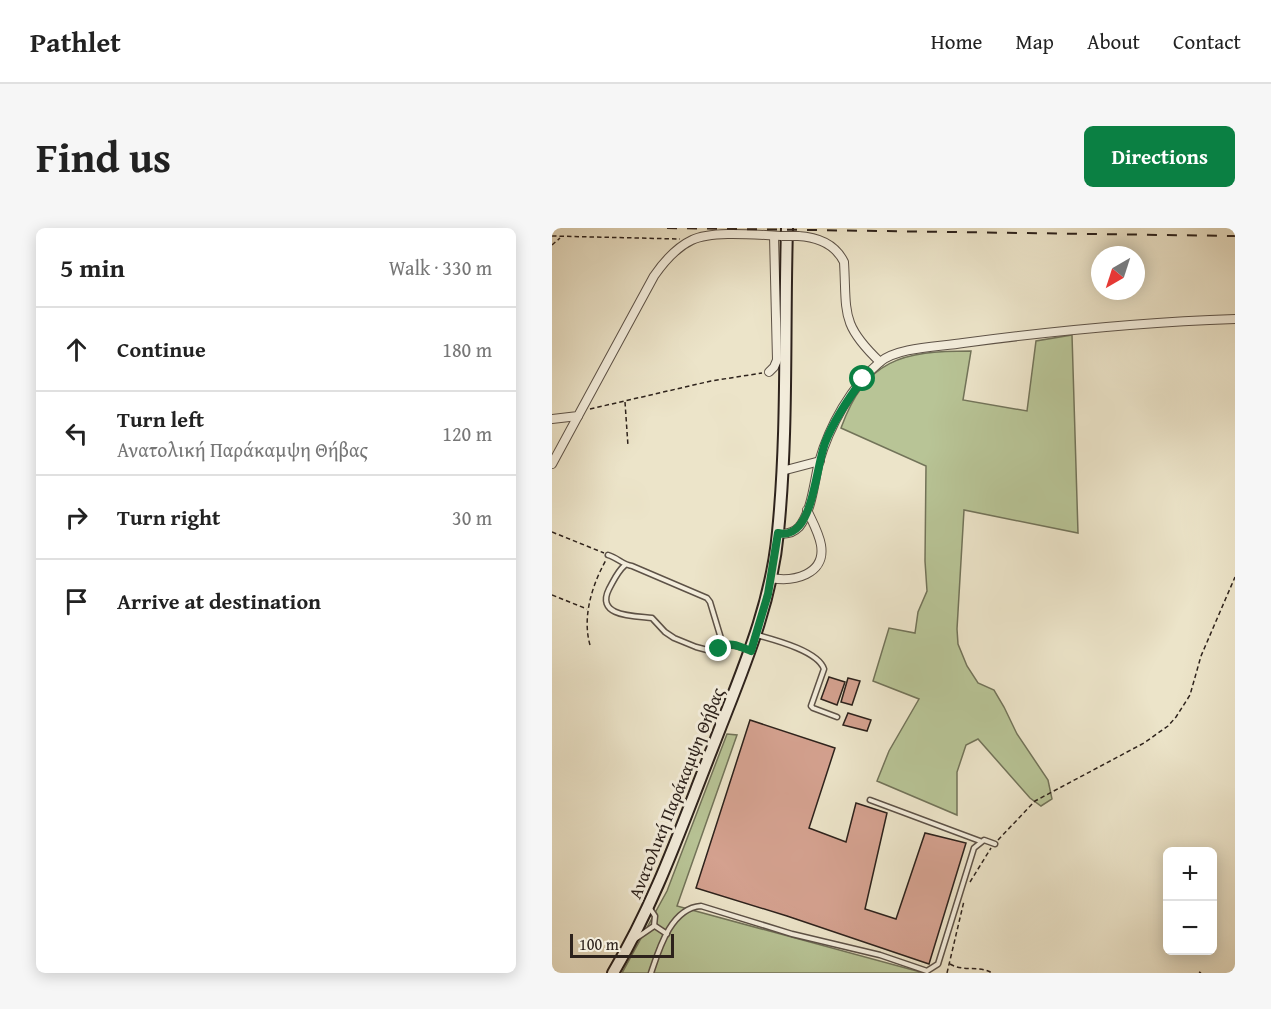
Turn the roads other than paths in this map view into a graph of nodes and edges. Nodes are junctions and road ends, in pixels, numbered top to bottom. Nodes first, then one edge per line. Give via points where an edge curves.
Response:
1 (781, 233) edge
2 (1235, 319) edge
3 (880, 362) junction
4 (769, 372) road end
5 (579, 413) junction
6 (552, 419) edge
7 (820, 461) junction
8 (552, 464) edge
9 (782, 471) junction
10 (807, 510) junction
11 (778, 533) junction
12 (608, 555) road end
13 (624, 565) junction
14 (771, 578) junction
15 (757, 635) junction
16 (723, 645) junction
17 (751, 651) junction
18 (837, 717) dead end
19 (870, 800) dead end
20 (980, 842) junction
21 (995, 844) road end
22 (649, 907) junction
23 (654, 926) junction
24 (667, 934) junction
25 (631, 942) junction
26 (613, 973) edge
27 (651, 973) edge

1 - 3 street, bridge via 816,239 840,254 849,323
1 - 4 street via 777,360
1 - 5 street via 692,240 669,258 654,276
1 - 9 main road, Ανατολική Παράκαμψη Θήβας via 787,362
2 - 3 street via 1015,336 908,351
3 - 7 street via 847,401
5 - 6 street
5 - 8 street
7 - 9 street
7 - 10 street
9 - 11 main road, Ανατολική Παράκαμψη Θήβας
10 - 11 street via 792,532
10 - 14 street via 821,547 820,558 812,571 801,578
11 - 14 main road, Ανατολική Παράκαμψη Θήβας
12 - 13 lane
13 - 16 lane via 707,598
13 - 16 lane via 605,597 610,609 635,618 652,618 665,632 696,647 711,651
14 - 15 main road, Ανατολική Παράκαμψη Θήβας
15 - 17 main road, Ανατολική Παράκαμψη Θήβας
15 - 18 lane via 814,656 824,665 811,705
16 - 17 lane
17 - 22 main road, Ανατολική Παράκαμψη Θήβας
19 - 20 lane
20 - 21 lane
20 - 24 lane via 974,848 938,964 927,971 701,906 678,918
22 - 23 lane via 655,916
22 - 25 main road, Ανατολική Παράκαμψη Θήβας
23 - 24 lane
23 - 25 lane
24 - 27 lane
25 - 26 main road, Ανατολική Παράκαμψη Θήβας

